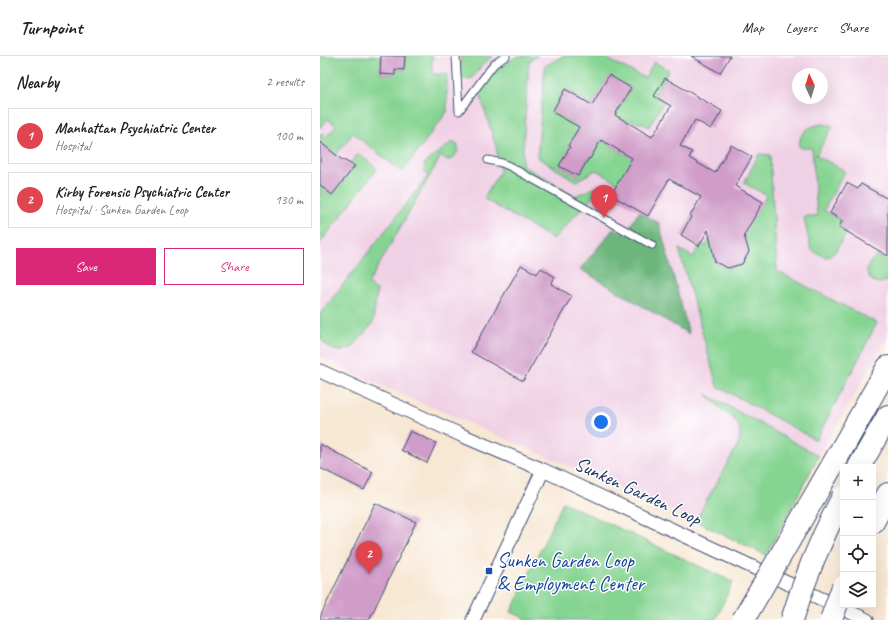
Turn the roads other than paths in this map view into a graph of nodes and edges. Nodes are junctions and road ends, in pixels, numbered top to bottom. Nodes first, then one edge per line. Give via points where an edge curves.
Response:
1 (456, 56) edge
2 (506, 56) edge
3 (488, 160) dead end
4 (652, 245) dead end
5 (888, 367) edge
6 (320, 371) edge
7 (888, 416) edge
8 (861, 464) edge
9 (543, 470) junction
10 (888, 494) edge
11 (841, 500) edge
12 (876, 516) edge
13 (840, 595) edge
14 (473, 620) edge
15 (743, 620) edge
16 (792, 620) edge
17 (831, 620) edge
18 (868, 620) edge

1 - 2 lane via 459,111 494,64
3 - 4 lane via 506,164
5 - 15 highway, bridge
6 - 9 street
7 - 8 highway
9 - 14 street, Sunken Garden Loop
9 - 18 street, Sunken Garden Loop
10 - 12 highway
11 - 16 highway, bridge via 822,538
13 - 17 highway, bridge

